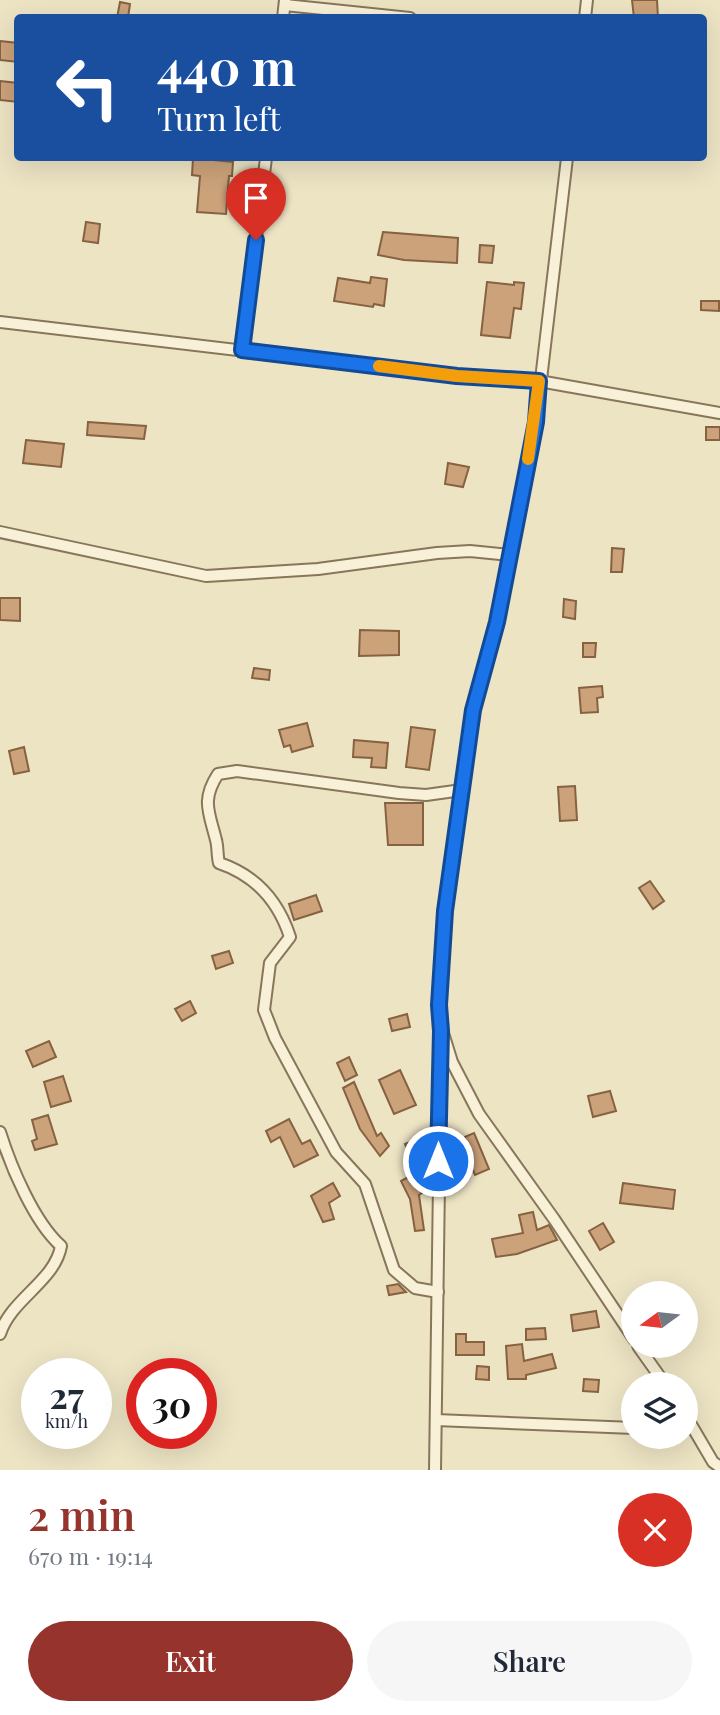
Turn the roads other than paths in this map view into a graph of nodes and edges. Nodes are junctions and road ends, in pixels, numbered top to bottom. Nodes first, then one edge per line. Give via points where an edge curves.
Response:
1 (285, 3) edge
2 (377, 14) edge
3 (266, 161) edge
4 (567, 161) edge
5 (0, 322) edge
6 (242, 350) junction
7 (539, 381) junction
8 (720, 413) edge
9 (0, 532) edge
10 (510, 555) junction
11 (462, 790) junction
12 (441, 1031) junction
13 (0, 1132) edge
14 (438, 1292) junction
15 (621, 1320) edge
16 (0, 1334) edge
17 (436, 1420) junction
18 (621, 1427) edge
19 (698, 1442) edge
20 (720, 1467) edge
21 (435, 1470) edge

1 - 2 street
3 - 6 street
4 - 7 street
5 - 6 street
6 - 7 street via 457,376
7 - 8 street
7 - 10 street via 536,422
9 - 10 street via 206,576 318,569 470,551
10 - 11 street via 475,699
11 - 12 street via 445,911
11 - 14 street via 399,793 237,771 218,774 209,789 207,817 219,863 236,869 270,895 282,912 290,937 270,963 264,1010 275,1038 336,1152 365,1184 394,1270 415,1288
12 - 14 street
12 - 15 street via 478,1114
13 - 16 street via 8,1158 49,1235 61,1246 59,1258 15,1305
14 - 17 street
17 - 18 street
17 - 21 street
19 - 20 street

